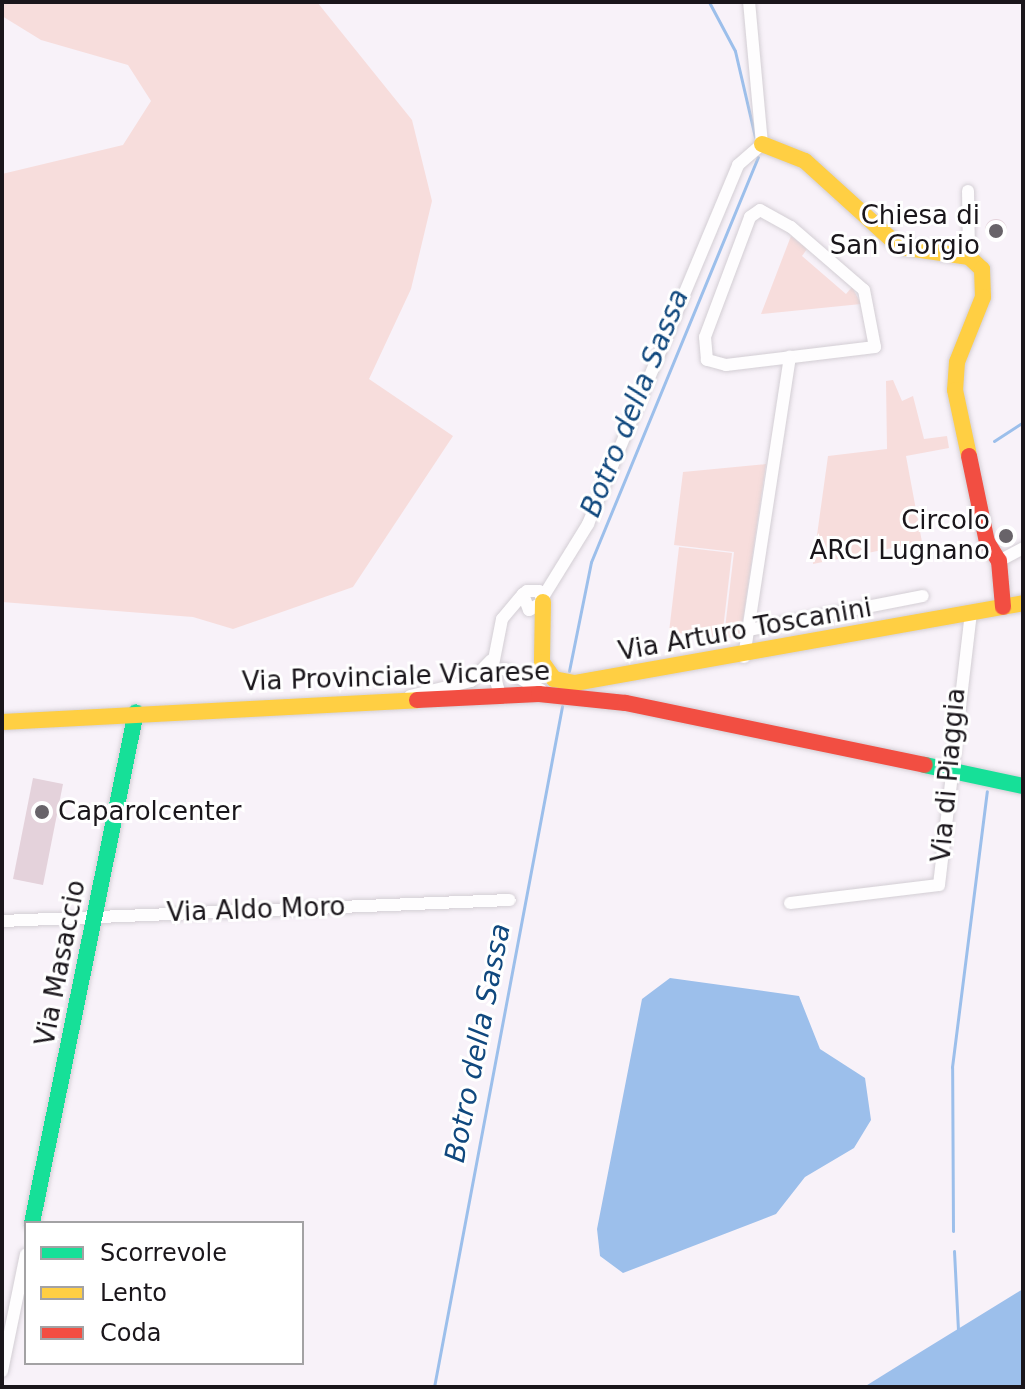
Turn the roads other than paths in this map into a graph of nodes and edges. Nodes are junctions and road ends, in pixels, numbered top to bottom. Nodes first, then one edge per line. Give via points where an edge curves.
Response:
1 (749, 2) edge
2 (762, 144) junction
3 (968, 191) dead end
4 (969, 257) junction
5 (790, 357) junction
6 (1023, 548) edge
7 (999, 561) junction
8 (923, 596) dead end
9 (533, 600) junction
10 (1023, 603) edge
11 (1003, 607) junction
12 (971, 613) junction
13 (749, 630) junction
14 (499, 635) junction
15 (493, 657) junction
16 (744, 657) junction
17 (504, 669) junction
18 (500, 694) junction
19 (580, 697) junction
20 (403, 698) junction
21 (136, 712) junction
22 (2, 722) edge
23 (948, 771) junction
24 (1023, 786) edge
25 (510, 900) dead end
26 (790, 903) dead end
27 (95, 916) junction
28 (2, 921) edge
29 (32, 1221) edge
30 (24, 1263) edge
31 (3, 1363) edge

1 - 2 street
2 - 4 street via 805,161 900,247
2 - 9 street via 738,165 588,524
3 - 4 street
4 - 7 street via 984,273 983,297 957,362 955,390 987,542
5 - 5 street via 716,364 703,349 750,217 760,210 791,227 864,290 875,347
5 - 13 street
6 - 7 street
7 - 11 street
8 - 13 street
9 - 14 street via 508,612
9 - 16 street, Via Arturo Toscanini via 541,624 542,662 560,681
10 - 11 street, Via Arturo Toscanini
11 - 12 street, Via Arturo Toscanini
12 - 16 street, Via Arturo Toscanini
12 - 23 street, Via di Piaggia
13 - 16 street
14 - 15 street
14 - 17 street
15 - 18 street
15 - 20 street via 471,681
17 - 18 street
17 - 19 street via 524,686
18 - 19 street, Via Provinciale Vicarese
18 - 20 street, Via Provinciale Vicarese
19 - 23 street, Via Provinciale Vicarese
20 - 21 street, Via Provinciale Vicarese
21 - 22 street, Via Provinciale Vicarese
21 - 27 street, Via Masaccio
23 - 24 street, Via Provinciale Vicarese
23 - 26 street, Via di Piaggia via 939,885
25 - 27 street, Via Aldo Moro
27 - 28 street, Via Aldo Moro
27 - 29 street, Via Masaccio
30 - 31 street

